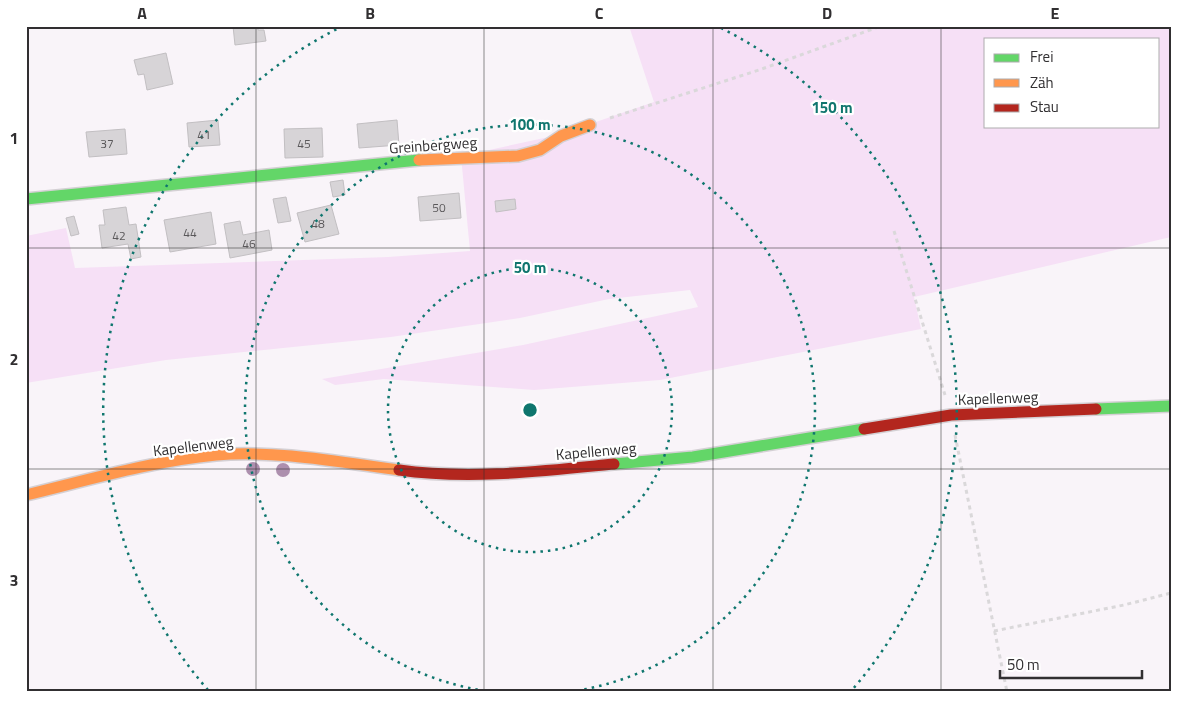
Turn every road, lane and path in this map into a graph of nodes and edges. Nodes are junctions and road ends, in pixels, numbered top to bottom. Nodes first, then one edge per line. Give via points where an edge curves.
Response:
1 (881, 26) edge
2 (590, 125) joint
3 (26, 199) edge
4 (894, 231) dead end
5 (1171, 406) edge
6 (951, 415) junction
7 (26, 495) edge
8 (1171, 593) edge
9 (994, 631) junction
10 (1007, 692) edge

1 - 2 path
2 - 3 street, Greinbergweg via 561,136 540,150 518,156 436,158
4 - 6 path
5 - 6 street, Kapellenweg
6 - 7 street, Kapellenweg via 693,457 534,472 428,474 298,456 217,455 124,471
6 - 9 path
8 - 9 path
9 - 10 path

